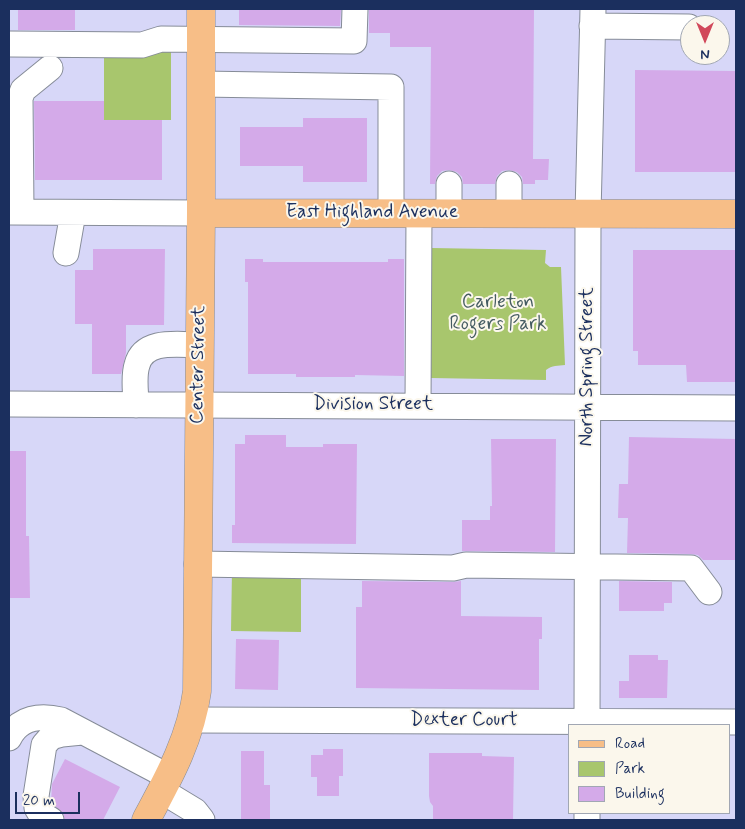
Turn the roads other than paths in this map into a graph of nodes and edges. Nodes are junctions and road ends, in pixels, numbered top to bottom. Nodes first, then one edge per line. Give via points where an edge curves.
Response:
1 (201, 9) edge
2 (355, 9) edge
3 (592, 18) edge
4 (680, 26) edge
5 (201, 40) junction
6 (9, 44) edge
7 (50, 68) dead end
8 (201, 84) junction
9 (449, 184) dead end
10 (509, 184) dead end
11 (15, 212) edge
12 (73, 213) junction
13 (201, 213) junction
14 (391, 213) junction
15 (419, 213) junction
16 (448, 213) junction
17 (509, 213) junction
18 (588, 214) junction
19 (736, 214) edge
20 (66, 253) dead end
21 (200, 345) junction
22 (9, 404) edge
23 (136, 405) junction
24 (199, 405) junction
25 (418, 406) junction
26 (588, 406) junction
27 (736, 408) edge
28 (197, 564) junction
29 (588, 567) junction
30 (709, 592) dead end
31 (192, 720) junction
32 (736, 722) edge
33 (587, 723) edge
34 (82, 732) junction
35 (9, 738) edge
36 (165, 784) junction
37 (51, 820) edge
38 (146, 820) edge
39 (202, 820) edge

1 - 5 main road, Center Street
2 - 5 street via 354,41
3 - 4 street
3 - 18 street, North Spring Street
5 - 6 street via 161,39 142,45
5 - 8 main road, Center Street
7 - 11 street via 23,90 20,98
8 - 13 main road, Center Street
8 - 14 street via 392,87
9 - 16 street
10 - 17 street
11 - 12 street, East Highland Avenue
12 - 13 street, East Highland Avenue
12 - 20 street
13 - 14 main road, East Highland Avenue
13 - 21 main road, Center Street
14 - 15 main road, East Highland Avenue
15 - 16 main road, East Highland Avenue
15 - 25 street
16 - 17 main road, East Highland Avenue
17 - 18 main road, East Highland Avenue
18 - 19 main road, East Highland Avenue
18 - 26 street, North Spring Street
21 - 23 street via 160,345 145,352 136,366
21 - 24 main road, Center Street
22 - 23 street, Division Street
23 - 24 street, Division Street
24 - 25 street, Division Street
24 - 28 main road, Center Street
25 - 26 street, Division Street
26 - 27 street, Division Street
26 - 29 street, North Spring Street
28 - 29 street
28 - 31 main road, Center Street via 197,692
29 - 30 street via 691,568
29 - 33 street, North Spring Street
31 - 33 street, Dexter Court
31 - 36 main road, Center Street
32 - 33 street, Dexter Court
34 - 35 street via 49,717 18,724
34 - 36 street
34 - 37 street via 51,737 44,746 37,808
36 - 38 main road, Center Street
36 - 39 street

